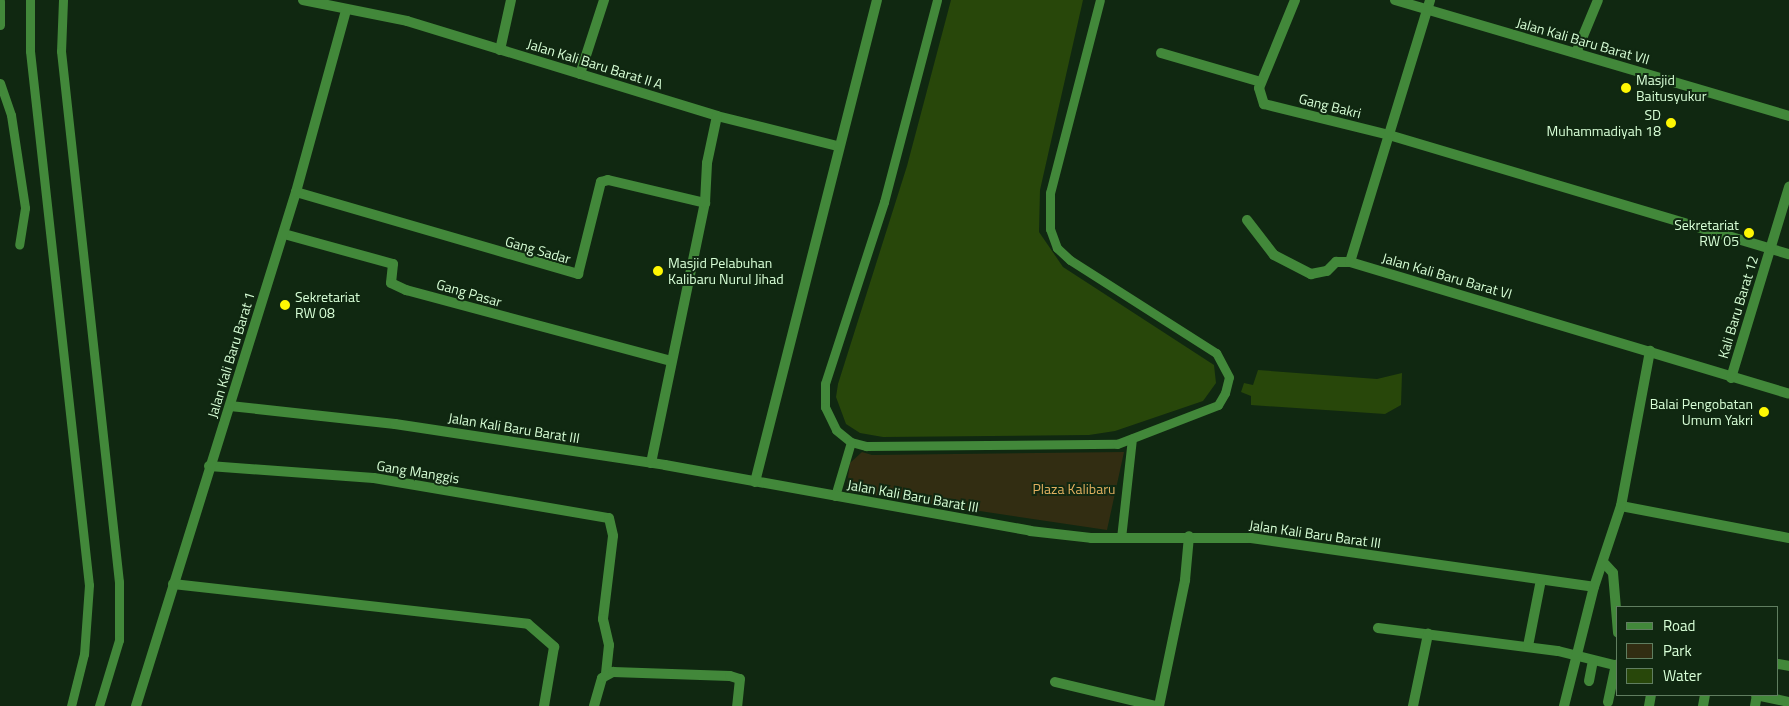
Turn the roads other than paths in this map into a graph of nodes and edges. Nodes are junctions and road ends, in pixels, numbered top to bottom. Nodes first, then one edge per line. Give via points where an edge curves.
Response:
1 (30, 0) edge
2 (63, 0) edge
3 (303, 0) edge
4 (511, 0) edge
5 (604, 0) edge
6 (877, 0) edge
7 (937, 0) edge
8 (1100, 0) edge
9 (1294, 0) edge
10 (1395, 0) edge
11 (1598, 0) edge
12 (0, 1) edge
13 (324, 3) edge
14 (1428, 5) edge
15 (346, 10) junction
16 (0, 24) edge
17 (500, 50) junction
18 (1576, 53) junction
19 (1161, 54) dead end
20 (580, 74) junction
21 (1261, 82) junction
22 (0, 83) edge
23 (717, 116) junction
24 (1789, 116) edge
25 (1389, 135) junction
26 (837, 146) junction
27 (1789, 187) edge
28 (296, 192) junction
29 (705, 204) junction
30 (1247, 220) dead end
31 (284, 234) junction
32 (19, 245) dead end
33 (1770, 248) junction
34 (1789, 254) edge
35 (1350, 262) junction
36 (1650, 350) junction
37 (671, 361) junction
38 (1731, 378) junction
39 (1789, 394) edge
40 (230, 406) junction
41 (1132, 439) junction
42 (851, 442) junction
43 (651, 463) junction
44 (209, 466) junction
45 (755, 482) junction
46 (836, 496) junction
47 (1621, 506) junction
48 (1188, 536) junction
49 (1120, 538) junction
50 (1789, 538) edge
51 (1605, 564) junction
52 (1542, 580) junction
53 (173, 584) junction
54 (1594, 587) junction
55 (1616, 606) edge
56 (1378, 628) dead end
57 (1428, 634) junction
58 (1528, 646) junction
59 (1576, 656) junction
60 (1593, 660) junction
61 (1616, 666) edge
62 (1616, 670) edge
63 (606, 673) junction
64 (1589, 681) dead end
65 (1055, 682) dead end
66 (1761, 696) edge
67 (1608, 702) dead end
68 (1789, 702) edge
69 (71, 706) edge
70 (99, 706) edge
71 (136, 706) edge
72 (544, 706) edge
73 (594, 706) edge
74 (737, 706) edge
75 (1156, 706) edge
76 (1159, 706) edge
77 (1413, 706) edge
78 (1564, 706) edge

1 - 69 lane via 30,51 90,586 84,654
2 - 70 lane via 61,51 119,582 119,640
3 - 13 street, Jalan Kali Baru Barat II A
4 - 17 street
5 - 20 street
6 - 26 street
7 - 42 lane via 884,202 825,384 826,408 836,430
8 - 41 lane via 1050,193 1050,229 1057,248 1070,260 1216,353 1225,362 1229,377 1218,405
9 - 21 street
10 - 14 street, Jalan Kali Baru Barat VII
11 - 18 street
12 - 16 lane
13 - 15 street, Jalan Kali Baru Barat II A
14 - 18 street, Jalan Kali Baru Barat VII
14 - 25 street
15 - 17 street, Jalan Kali Baru Barat II A via 407,21
15 - 28 street, Jalan Kali Baru Barat 1
17 - 20 street, Jalan Kali Baru Barat II A
18 - 24 street, Jalan Kali Baru Barat VII
19 - 21 street
20 - 23 street, Jalan Kali Baru Barat II A
21 - 25 street, Gang Bakri via 1259,99 1264,104
22 - 32 lane via 11,115 25,208
23 - 26 street, Jalan Kali Baru Barat II A
23 - 29 street via 707,163
25 - 33 street, Gang Bakri
25 - 35 street
26 - 45 street
27 - 33 street, Kali Baru Barat 12
28 - 29 street, Gang Sadar via 578,274 601,182 608,180
28 - 31 street, Jalan Kali Baru Barat 1
29 - 37 street
30 - 35 street via 1274,255 1311,274 1326,272 1336,262
31 - 37 street, Gang Pasar via 393,264 391,283 406,290
31 - 40 street, Jalan Kali Baru Barat 1
33 - 34 street, Gang Bakri
33 - 38 street, Kali Baru Barat 12
35 - 36 street, Jalan Kali Baru Barat VI
36 - 38 street, Jalan Kali Baru Barat VI
36 - 47 street
37 - 43 street
38 - 39 street, Jalan Kali Baru Barat VI
40 - 43 street, Jalan Kali Baru Barat III via 395,424
40 - 44 street, Jalan Kali Baru Barat 1
41 - 42 lane via 1117,444 888,448
41 - 49 lane
42 - 46 lane
43 - 45 street, Jalan Kali Baru Barat III
44 - 53 street, Jalan Kali Baru Barat 1
44 - 63 street, Gang Manggis via 402,483 608,518 613,528 603,619 609,646
45 - 46 street, Jalan Kali Baru Barat III
46 - 49 street, Jalan Kali Baru Barat III via 1030,531
47 - 50 street
47 - 51 street
48 - 49 street, Jalan Kali Baru Barat III
48 - 52 street, Jalan Kali Baru Barat III via 1251,538
48 - 76 street via 1185,580
51 - 54 street
51 - 55 street via 1614,573
52 - 54 street, Jalan Kali Baru Barat III
52 - 58 street
53 - 71 street, Jalan Kali Baru Barat 1
53 - 72 street via 528,624 554,647
54 - 59 street
56 - 57 street
57 - 58 street
57 - 77 street
58 - 59 street
59 - 60 street
59 - 78 street
60 - 61 street
60 - 64 street
62 - 67 street
63 - 73 street
63 - 74 street via 730,676 740,679
65 - 75 street
66 - 68 street

